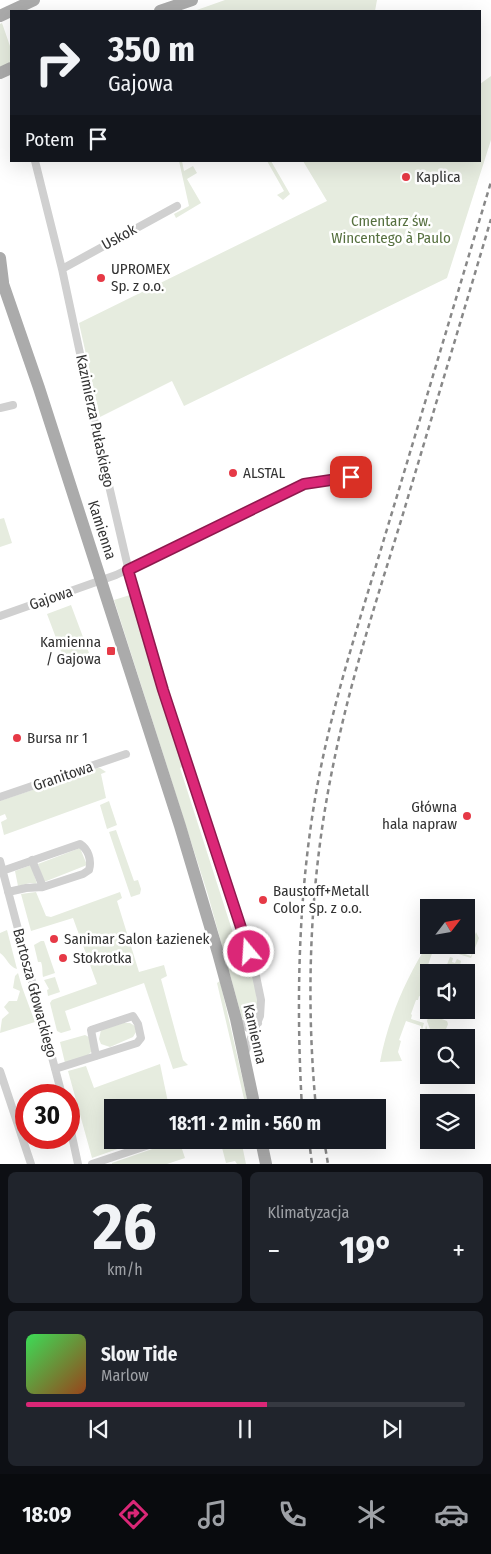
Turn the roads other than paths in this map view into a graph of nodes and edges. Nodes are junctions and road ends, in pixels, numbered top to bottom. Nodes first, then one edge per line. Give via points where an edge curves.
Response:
1 (34, 0) edge
2 (192, 0) edge
3 (13, 10) edge
4 (163, 10) edge
5 (35, 162) edge
6 (177, 206) dead end
7 (0, 258) edge
8 (62, 268) junction
9 (2, 279) edge
10 (13, 404) dead end
11 (0, 408) edge
12 (351, 477) dead end
13 (128, 570) junction
14 (101, 581) junction
15 (0, 616) edge
16 (126, 754) dead end
17 (0, 797) edge
18 (32, 860) junction
19 (0, 861) edge
20 (2, 871) junction
21 (43, 887) junction
22 (8, 892) junction
23 (236, 1019) junction
24 (258, 1022) junction
25 (244, 1055) junction
26 (96, 1056) junction
27 (55, 1069) junction
28 (0, 1070) edge
29 (59, 1084) edge
30 (253, 1099) edge
31 (75, 1149) edge
32 (137, 1149) edge
33 (263, 1149) edge
34 (31, 1164) edge
35 (78, 1164) edge
36 (92, 1164) edge
37 (266, 1164) edge

1 - 3 main road
2 - 4 main road
5 - 8 street, Kazimierza Pułaskiego
6 - 8 street, Uskok
7 - 9 main road, Kamienna
8 - 13 street, Kazimierza Pułaskiego
9 - 14 main road, Kamienna
10 - 11 street
12 - 13 street via 304,484
13 - 14 street, Gajowa
13 - 24 street, Kazimierza Pułaskiego via 163,690 255,971 261,1008
14 - 15 street, Gajowa
14 - 23 main road, Kamienna
16 - 17 street, Granitowa
18 - 20 street
18 - 21 street
18 - 21 street via 80,844 89,855 89,870
19 - 20 street, Bartosza Głowackiego
20 - 22 street, Bartosza Głowackiego
21 - 22 street
22 - 27 street, Bartosza Głowackiego
23 - 24 street via 248,1028
23 - 25 main road, Kamienna
24 - 25 street, Kazimierza Pułaskiego
25 - 30 main road, Kamienna
26 - 26 street via 137,1043 141,1038 133,1016 91,1030
26 - 27 street
27 - 29 street, Bartosza Głowackiego
28 - 34 street
31 - 35 street
32 - 36 street
33 - 37 main road

